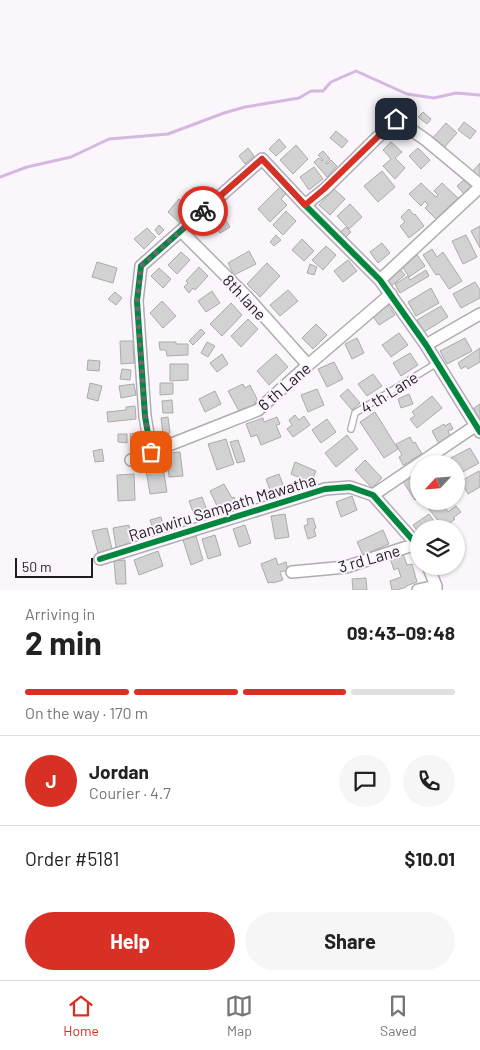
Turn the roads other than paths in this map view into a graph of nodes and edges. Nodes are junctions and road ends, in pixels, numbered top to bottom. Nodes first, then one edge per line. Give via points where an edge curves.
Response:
1 (480, 186) edge
2 (305, 205) junction
3 (181, 231) junction
4 (380, 280) junction
5 (391, 294) junction
6 (480, 314) edge
7 (426, 345) junction
8 (437, 362) junction
9 (308, 365) junction
10 (478, 429) edge
11 (351, 430) dead end
12 (151, 452) junction
13 (131, 460) dead end
14 (373, 496) junction
15 (410, 538) edge
16 (410, 548) edge
17 (100, 559) dead end
18 (292, 572) dead end
19 (431, 575) edge
20 (436, 588) edge
21 (418, 590) edge

1 - 2 street via 396,119
1 - 4 street
2 - 3 street via 262,159
2 - 4 street
3 - 9 street, 8th lane via 247,297
3 - 12 street via 141,266 137,302 145,416
4 - 5 street
5 - 7 street
5 - 9 street, 6 th Lane
6 - 7 street
7 - 8 street
8 - 10 street
8 - 11 lane, 4 th Lane via 355,413
9 - 12 street, 6 th Lane via 258,410
10 - 14 street
12 - 13 street, 6 th Lane
14 - 15 street, Ranawiru Sampath Mawatha
14 - 17 street, Ranawiru Sampath Mawatha via 350,487 325,489
16 - 18 street, 3 rd Lane via 346,567
19 - 20 street
20 - 21 street

